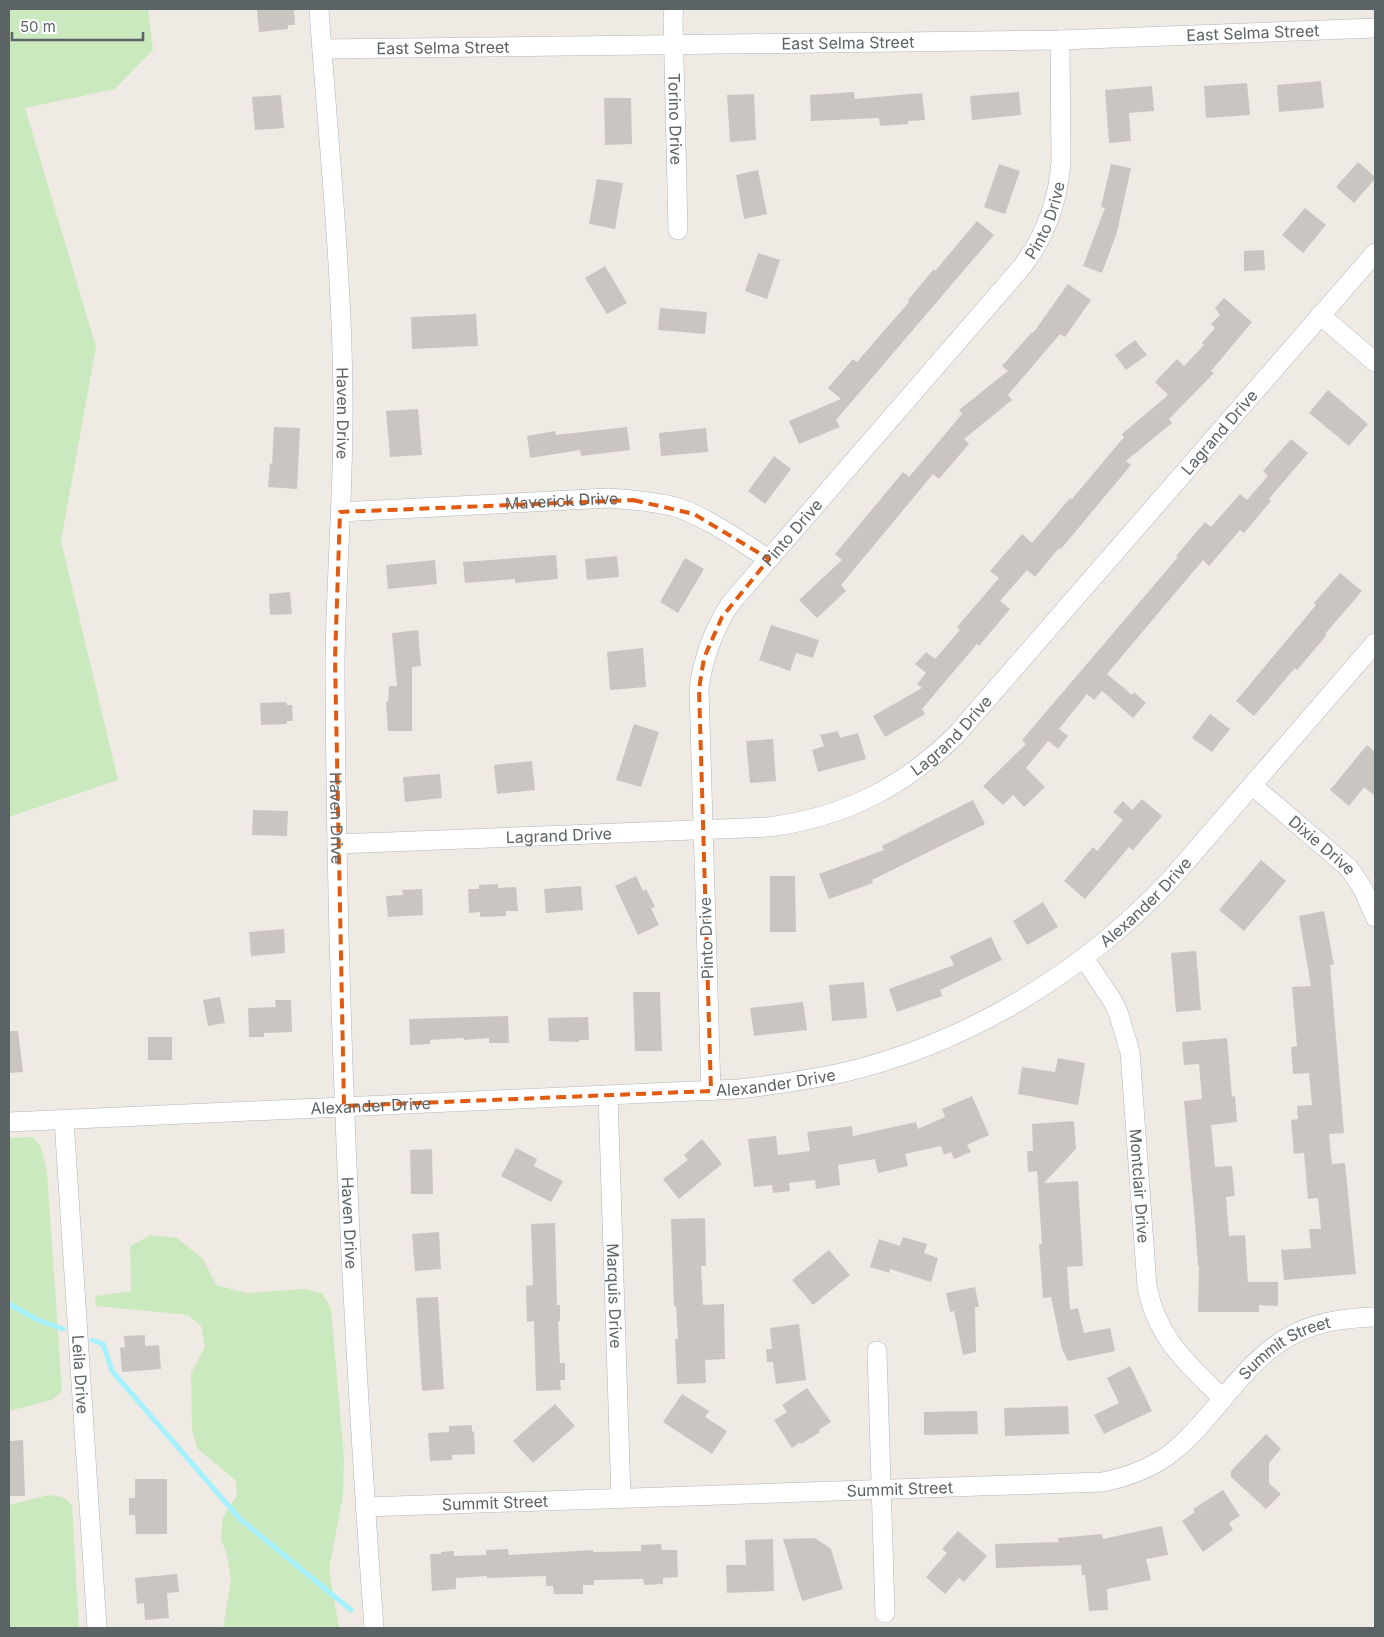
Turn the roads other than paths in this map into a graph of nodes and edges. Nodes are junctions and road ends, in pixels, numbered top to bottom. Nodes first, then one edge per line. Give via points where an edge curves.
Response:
1 (319, 9) edge
2 (674, 9) edge
3 (1375, 28) edge
4 (1060, 40) junction
5 (674, 44) junction
6 (322, 49) junction
7 (678, 230) dead end
8 (1375, 253) edge
9 (1320, 315) junction
10 (1375, 362) edge
11 (340, 512) junction
12 (769, 559) junction
13 (1375, 643) edge
14 (1253, 786) junction
15 (703, 829) junction
16 (337, 844) junction
17 (1375, 918) edge
18 (1084, 958) junction
19 (711, 1091) junction
20 (608, 1095) junction
21 (344, 1106) junction
22 (64, 1120) junction
23 (9, 1122) edge
24 (1375, 1317) edge
25 (877, 1351) dead end
26 (1222, 1399) junction
27 (881, 1490) junction
28 (622, 1498) junction
29 (365, 1506) junction
30 (885, 1613) dead end
31 (97, 1628) edge
32 (374, 1628) edge

1 - 6 street, Haven Drive
2 - 5 street, Torino Drive
3 - 4 street, East Selma Street
4 - 5 street, East Selma Street
4 - 12 street, Pinto Drive via 1061,171 1056,200 1042,236 1021,268
5 - 6 street, East Selma Street
5 - 7 street, Torino Drive
6 - 11 street, Haven Drive via 342,352
8 - 9 street, Lagrand Drive
9 - 10 street
9 - 15 street, Lagrand Drive via 956,735 921,767 861,803 816,818 769,827
11 - 12 street, Maverick Drive via 610,498 632,500 694,514
11 - 16 street, Haven Drive via 335,659
12 - 15 street, Pinto Drive via 730,604 704,658 699,689
13 - 14 street, Alexander Drive
14 - 17 street, Dixie Drive via 1349,868 1363,889
14 - 18 street, Alexander Drive via 1147,904
15 - 16 street, Lagrand Drive
15 - 19 street, Pinto Drive
16 - 21 street, Haven Drive
18 - 19 street, Alexander Drive via 996,1014 899,1055 808,1080
18 - 26 street, Montclair Drive via 1118,1012 1130,1052 1147,1286 1152,1310 1176,1350
19 - 20 street, Alexander Drive
20 - 21 street, Alexander Drive
20 - 28 street, Marquis Drive
21 - 22 street, Alexander Drive
21 - 29 street, Haven Drive
22 - 23 street, Alexander Drive
22 - 31 street, Leila Drive
24 - 26 street, Summit Street via 1328,1321 1293,1334 1263,1355
25 - 27 street
26 - 27 street, Summit Street via 1174,1451 1145,1469 1121,1478 1083,1484
27 - 28 street, Summit Street
27 - 30 street
28 - 29 street, Summit Street
29 - 32 street, Haven Drive

